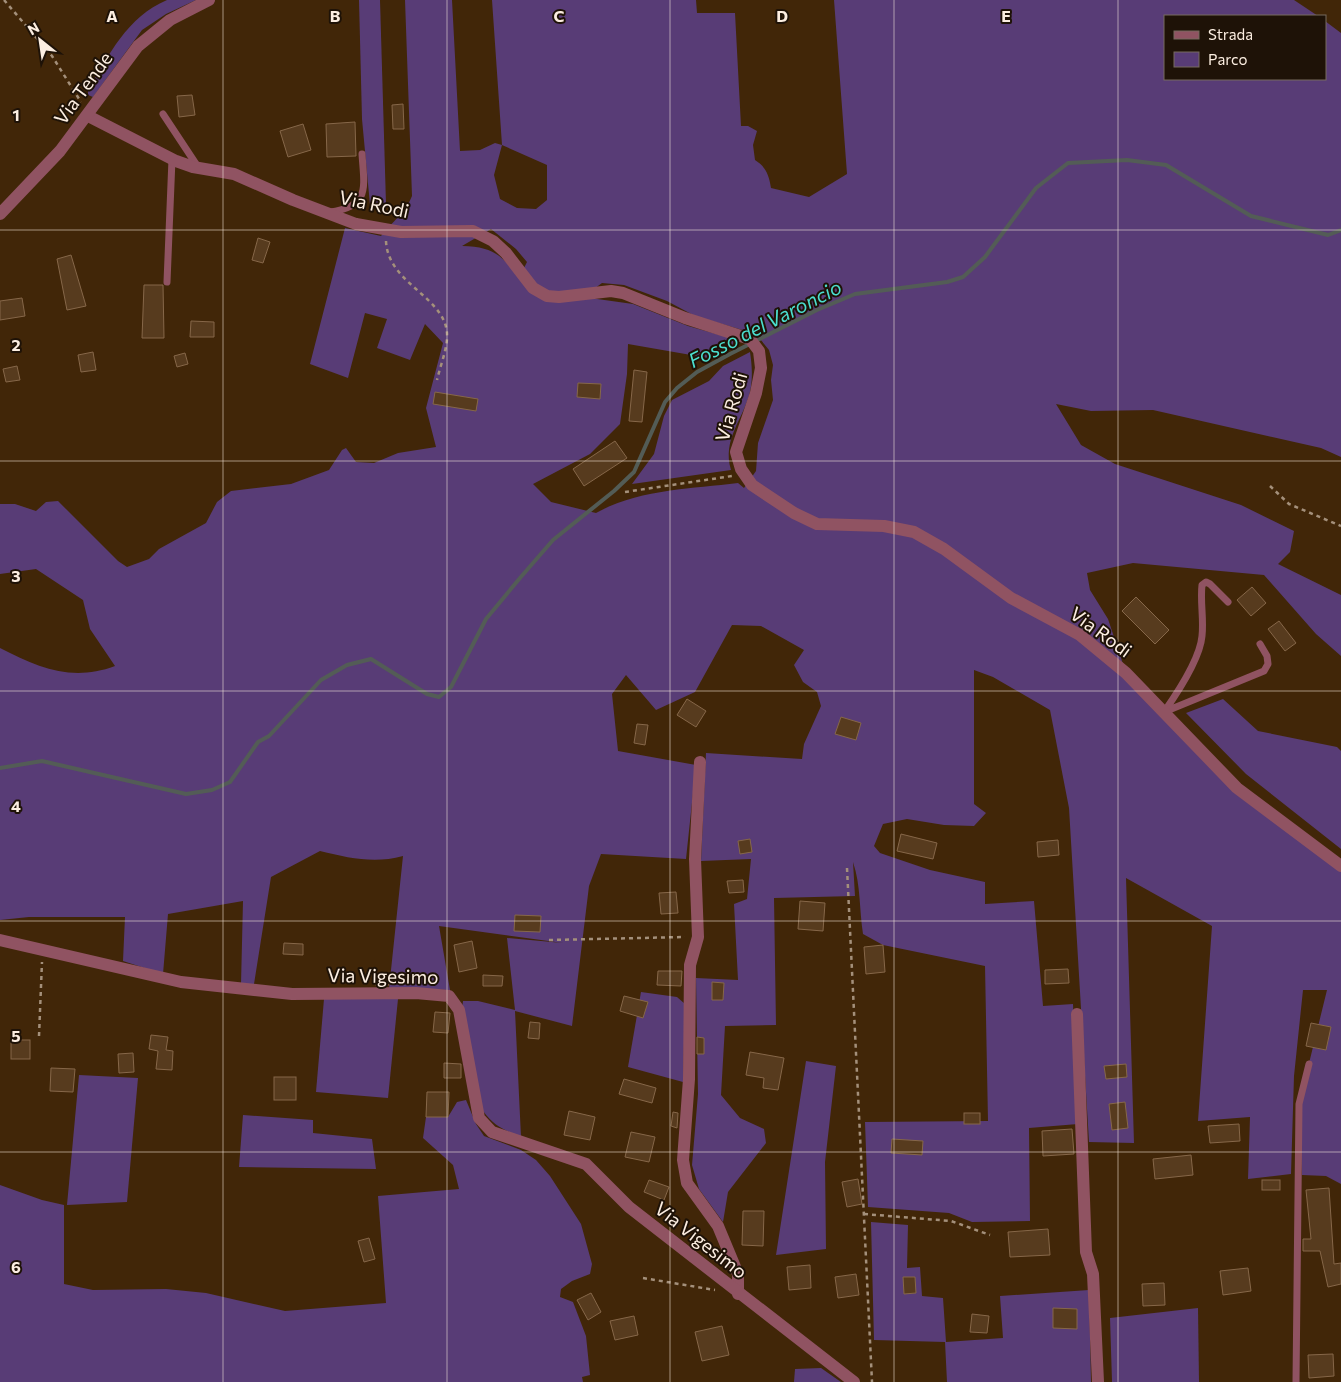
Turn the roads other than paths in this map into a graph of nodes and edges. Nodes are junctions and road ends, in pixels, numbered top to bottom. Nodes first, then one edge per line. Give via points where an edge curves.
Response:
1 (209, 0) edge
2 (162, 114) dead end
3 (88, 116) junction
4 (362, 154) dead end
5 (172, 159) junction
6 (198, 168) junction
7 (322, 212) junction
8 (0, 214) edge
9 (167, 282) dead end
10 (1228, 602) dead end
11 (1260, 644) dead end
12 (1164, 712) junction
13 (700, 762) dead end
14 (1341, 866) edge
15 (0, 940) edge
16 (1077, 1014) dead end
17 (1309, 1064) dead end
18 (738, 1294) junction
19 (854, 1382) edge
20 (1098, 1382) edge
21 (1296, 1382) edge

1 - 3 street, Via Tende via 176,16 151,34 120,70
2 - 6 lane
3 - 5 street, Via Rodi
3 - 8 street, Via Tende via 41,173
4 - 7 lane via 364,191 361,199 343,210
5 - 6 street, Via Rodi
5 - 9 lane
6 - 7 street, Via Rodi via 234,174
7 - 12 street, Via Rodi via 356,224 388,230 473,231 493,241 506,253 538,293 559,297 611,291 623,293 750,339 757,347 761,361 737,445 737,458 744,475 760,492 817,524 900,528 931,540 998,590 1080,635 1126,673
10 - 12 lane via 1210,584 1202,585 1200,646
11 - 12 lane via 1267,656 1268,664 1264,670
12 - 14 street, Via Rodi via 1236,788
13 - 18 street via 695,859 698,937 690,965 689,1078 683,1160 687,1183 718,1226 738,1274
15 - 18 street, Via Vigesimo via 181,982 292,994 416,993 449,996 459,1010 479,1118 492,1132 586,1164 629,1207
16 - 20 street via 1086,1252 1093,1274
17 - 21 lane via 1299,1104
18 - 19 street, Via Vigesimo

